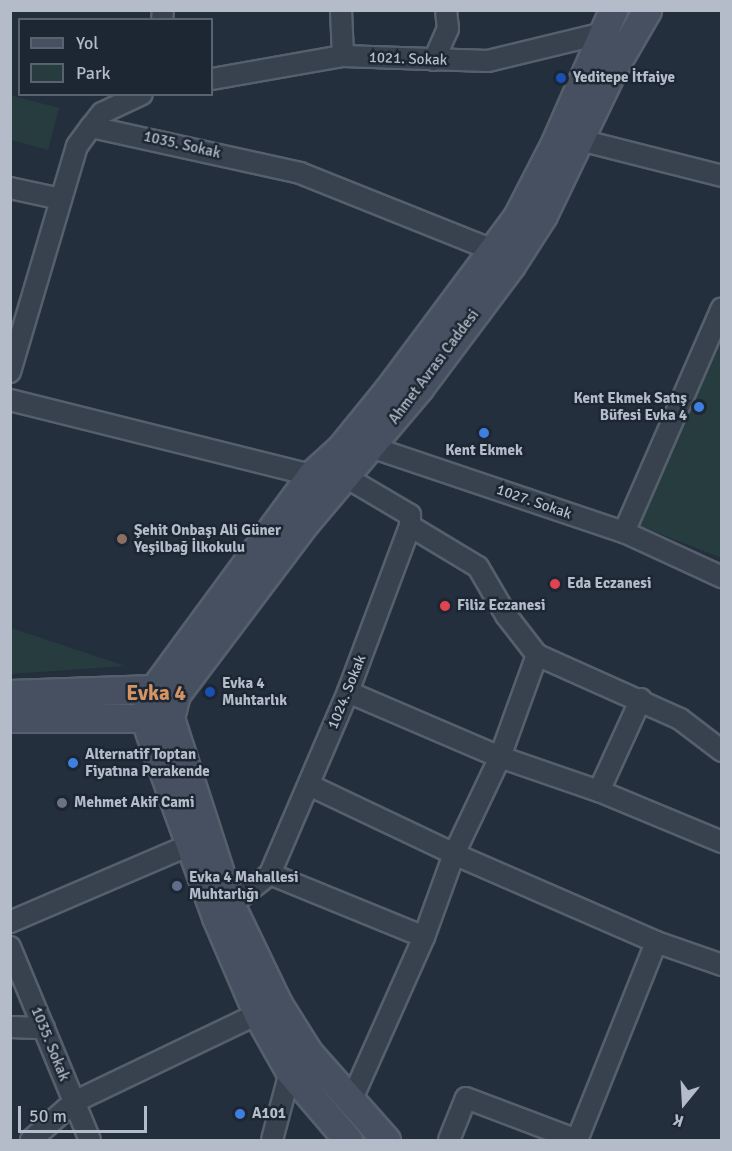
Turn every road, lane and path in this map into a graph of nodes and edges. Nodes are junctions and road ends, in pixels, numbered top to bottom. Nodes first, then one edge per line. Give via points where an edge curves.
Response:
1 (341, 10) edge
2 (446, 10) edge
3 (647, 10) edge
4 (609, 22) edge
5 (343, 56) junction
6 (434, 60) junction
7 (213, 79) edge
8 (138, 96) edge
9 (91, 127) junction
10 (580, 140) junction
11 (722, 176) edge
12 (10, 188) edge
13 (61, 199) junction
14 (500, 257) junction
15 (722, 308) edge
16 (16, 336) edge
17 (10, 372) edge
18 (10, 400) edge
19 (371, 447) junction
20 (340, 449) junction
21 (310, 475) junction
22 (344, 476) junction
23 (410, 526) junction
24 (624, 532) junction
25 (722, 577) edge
26 (537, 655) junction
27 (348, 692) junction
28 (10, 694) edge
29 (641, 699) junction
30 (161, 704) junction
31 (10, 718) edge
32 (722, 751) edge
33 (500, 757) junction
34 (309, 785) junction
35 (599, 791) junction
36 (722, 842) edge
37 (190, 845) junction
38 (454, 854) junction
39 (270, 874) junction
40 (223, 910) junction
41 (10, 922) edge
42 (424, 937) junction
43 (656, 942) junction
44 (10, 947) edge
45 (722, 965) edge
46 (268, 1009) junction
47 (10, 1027) edge
48 (44, 1028) junction
49 (299, 1062) junction
50 (351, 1101) junction
51 (74, 1102) junction
52 (31, 1140) edge
53 (90, 1140) edge
54 (272, 1140) edge
55 (348, 1140) edge
56 (386, 1140) edge
57 (449, 1140) edge

1 - 5 street
2 - 6 street via 448,29
3 - 10 main road, Ahmet Avrası Caddesi via 614,67
4 - 6 street, 1021. Sokak via 488,61
4 - 14 main road, Ahmet Avrası Caddesi
5 - 6 street, 1021. Sokak
5 - 7 street, 1021. Sokak
8 - 9 street via 102,113
9 - 13 street via 77,146
9 - 14 street, 1035. Sokak via 300,173
10 - 11 street
10 - 14 main road, Ahmet Avrası Caddesi via 543,215
12 - 13 street
13 - 16 street
14 - 19 main road, Ahmet Avrası Caddesi
14 - 20 main road, Ahmet Avrası Caddesi
15 - 24 street
16 - 17 street
18 - 21 street
19 - 20 street, 1027. Sokak
19 - 22 main road, Ahmet Avrası Caddesi
19 - 24 street, 1027. Sokak
20 - 21 main road, Ahmet Avrası Caddesi
21 - 22 street
21 - 30 main road, Ahmet Avrası Caddesi
22 - 23 street via 410,515
22 - 30 main road, Ahmet Avrası Caddesi
23 - 26 street via 478,567 506,615
23 - 27 street, 1024. Sokak
24 - 25 street, 1027. Sokak
26 - 29 street
26 - 33 street
27 - 33 street
27 - 34 street, 1024. Sokak
28 - 30 main road
29 - 32 street via 680,719
29 - 35 street
30 - 31 main road
30 - 37 main road
30 - 40 main road
33 - 35 street
33 - 38 street
34 - 38 street
34 - 39 street, 1024. Sokak
35 - 36 street
37 - 40 main road
37 - 41 street
38 - 42 street
38 - 43 street
39 - 40 street, 1024. Sokak
39 - 42 street
40 - 46 main road
42 - 50 street
43 - 45 street
43 - 57 street via 577,1140 466,1098
44 - 48 street, 1035. Sokak
46 - 49 main road
46 - 51 street
47 - 48 street
48 - 51 street, 1035. Sokak
49 - 50 main road
49 - 54 street
49 - 55 main road
50 - 56 main road
51 - 52 street
51 - 53 street, 1035. Sokak

